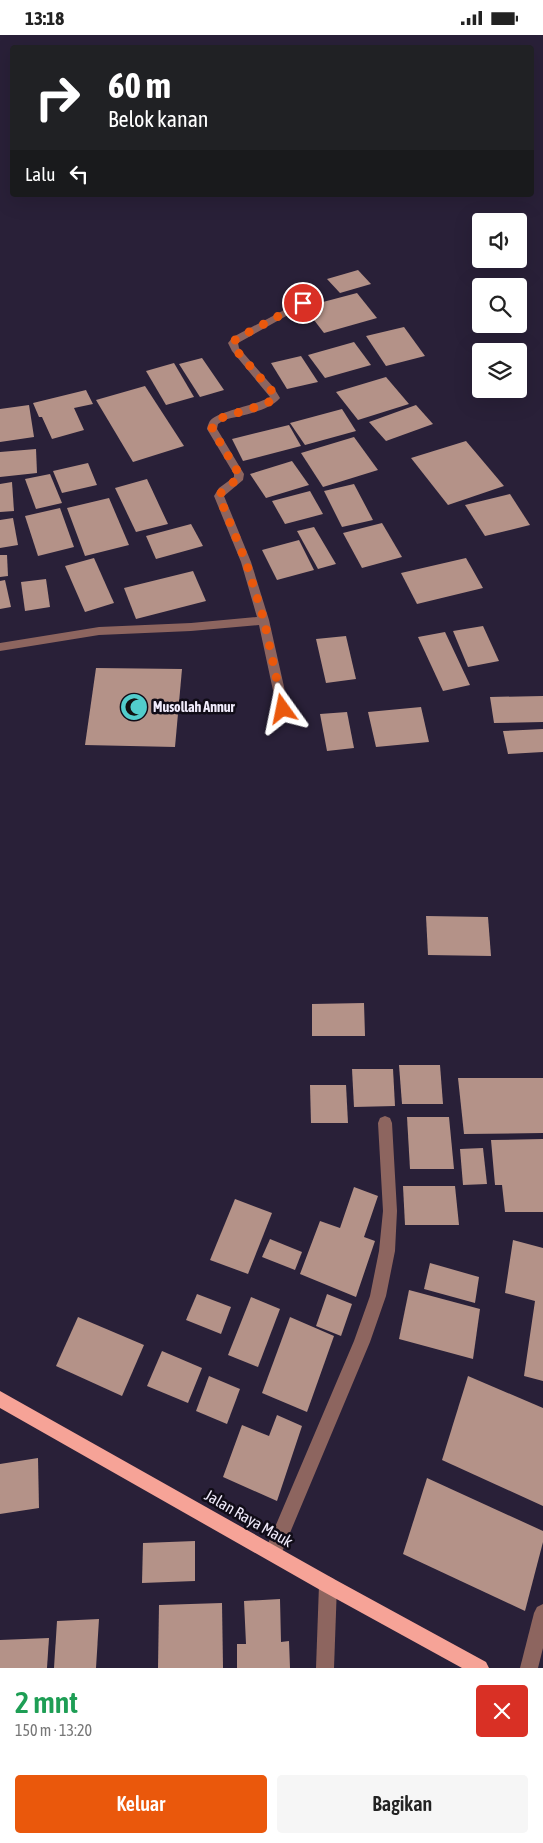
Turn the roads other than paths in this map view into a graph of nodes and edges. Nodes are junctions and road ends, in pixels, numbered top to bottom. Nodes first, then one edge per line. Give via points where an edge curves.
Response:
1 (303, 303) dead end
2 (264, 620) junction
3 (0, 647) edge
4 (283, 709) dead end
5 (385, 1123) dead end
6 (0, 1399) edge
7 (273, 1553) junction
8 (328, 1585) junction
9 (543, 1613) edge
10 (324, 1668) edge
11 (480, 1668) edge
12 (529, 1668) edge

1 - 2 street via 240,336 233,343 275,398 266,404 221,418 212,425 239,474 239,478 219,496 246,562
2 - 3 street via 98,631
2 - 4 street
5 - 7 street via 390,1211 387,1251 378,1297
6 - 7 main road, Jalan Raya Mauk
7 - 8 main road, Jalan Raya Mauk
8 - 10 street
8 - 11 main road, Jalan Raya Mauk
9 - 12 street

